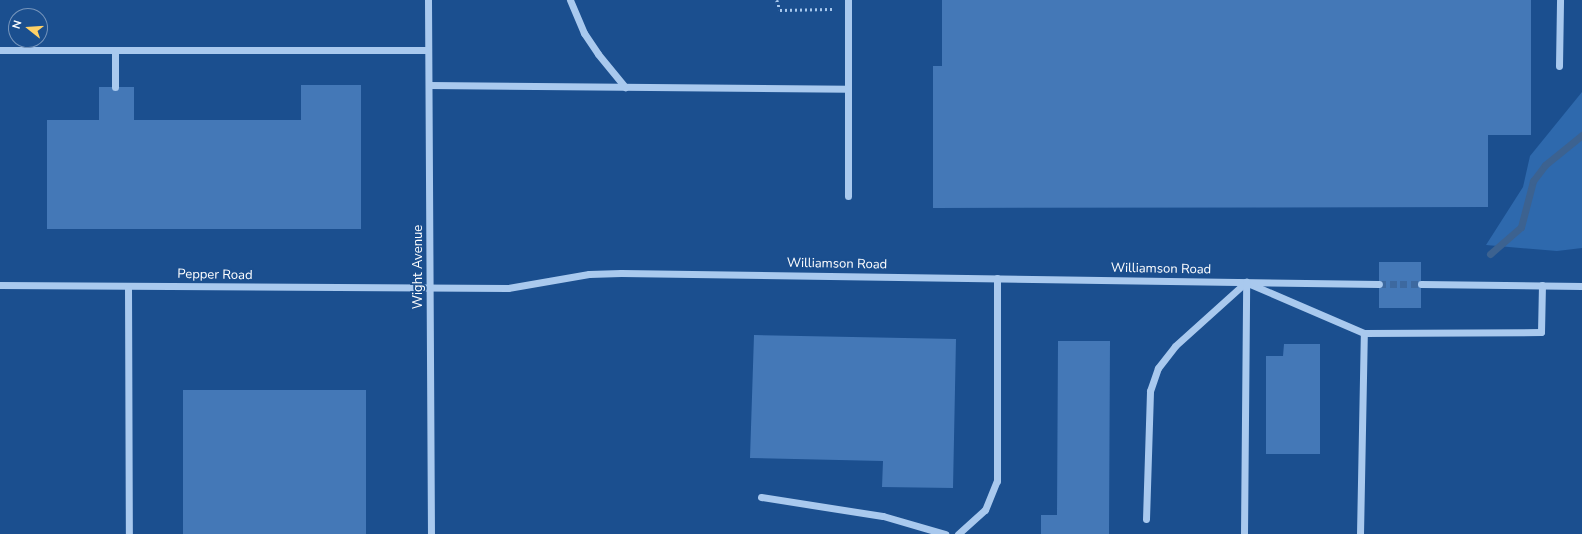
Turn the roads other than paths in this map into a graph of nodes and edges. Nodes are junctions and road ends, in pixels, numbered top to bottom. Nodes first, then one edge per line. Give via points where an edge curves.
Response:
1 (428, 0) edge
2 (570, 0) edge
3 (848, 0) edge
4 (1560, 0) edge
5 (0, 50) edge
6 (115, 50) junction
7 (428, 50) junction
8 (1559, 66) dead end
9 (429, 85) junction
10 (115, 87) dead end
11 (625, 87) junction
12 (848, 89) junction
13 (848, 196) dead end
14 (997, 278) junction
15 (1246, 282) junction
16 (0, 284) edge
17 (1379, 284) tunnel mouth
18 (1421, 284) tunnel mouth
19 (1542, 285) junction
20 (128, 286) junction
21 (1582, 286) edge
22 (430, 289) junction
23 (1364, 333) junction
24 (761, 497) dead end
25 (1146, 519) dead end
26 (129, 534) edge
27 (431, 534) edge
28 (945, 534) edge
29 (958, 534) edge
30 (1244, 534) edge
31 (1360, 534) edge

1 - 7 street, Wight Avenue
2 - 11 street via 588,39
3 - 12 street
4 - 8 street
5 - 6 street
6 - 7 street
6 - 10 street
7 - 9 street, Wight Avenue
9 - 11 street
9 - 22 street, Wight Avenue
11 - 12 street
12 - 13 street
14 - 15 street, Williamson Road
14 - 22 street, Williamson Road via 621,273 589,274 508,288
14 - 29 street via 997,481 985,510
15 - 17 street, Williamson Road
15 - 23 street
15 - 25 street via 1174,346 1158,368 1150,391
15 - 30 street
16 - 20 street, Pepper Road
18 - 19 street
19 - 21 street
19 - 23 street via 1540,332
20 - 22 street, Pepper Road
20 - 26 street
22 - 27 street, Wight Avenue
23 - 31 street
24 - 28 street via 883,516

